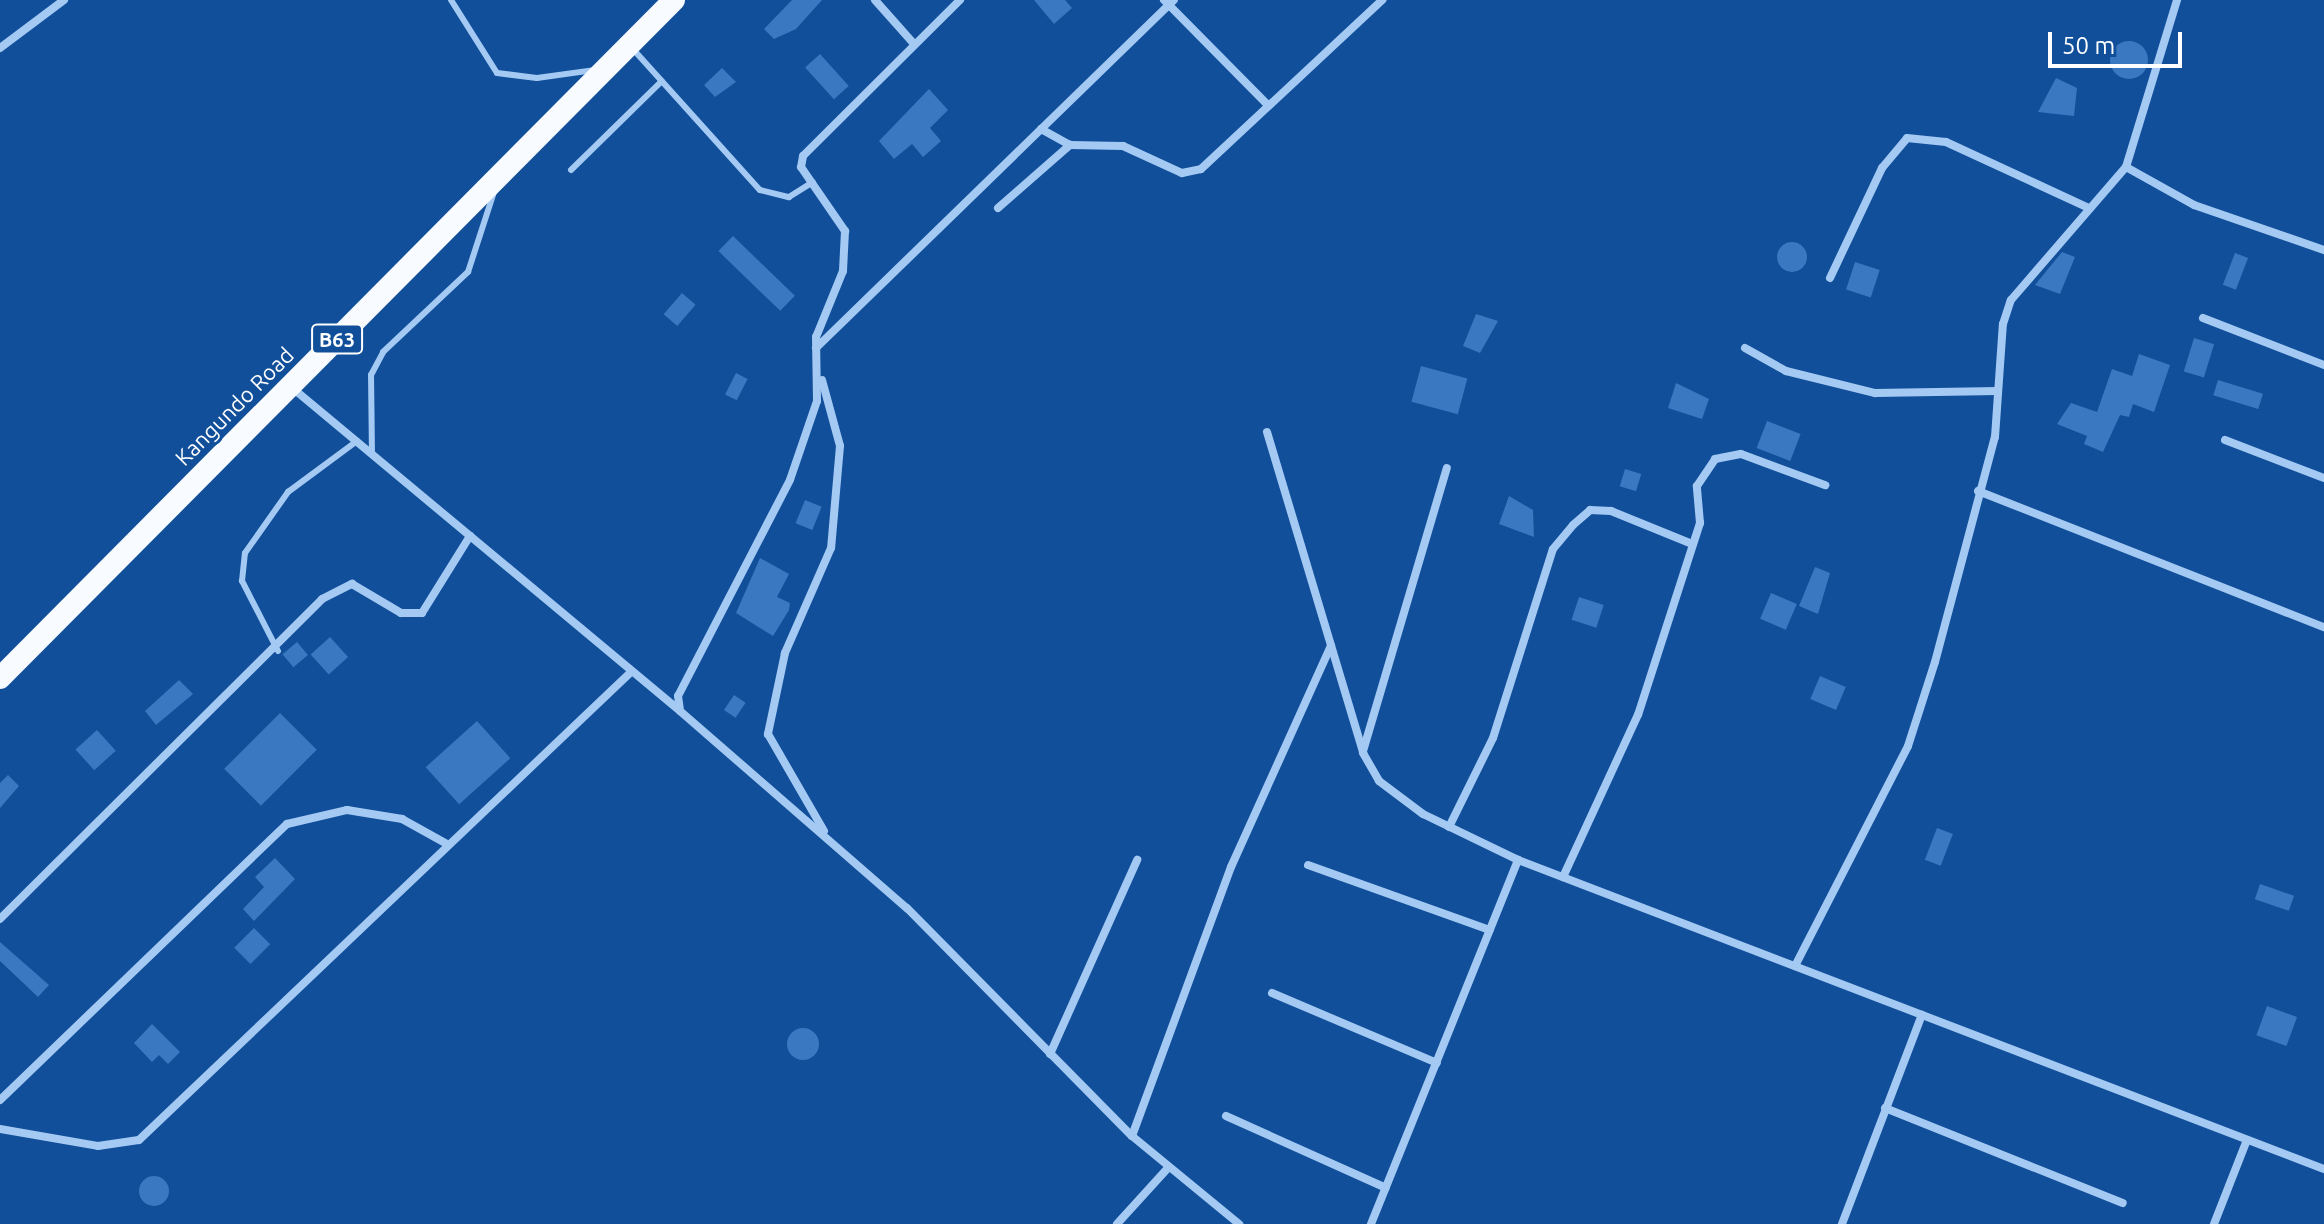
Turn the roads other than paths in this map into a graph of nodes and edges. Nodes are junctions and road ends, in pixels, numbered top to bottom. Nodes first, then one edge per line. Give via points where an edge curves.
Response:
1 (64, 0) edge
2 (451, 0) edge
3 (674, 0) edge
4 (875, 0) edge
5 (960, 0) edge
6 (1382, 0) edge
7 (2177, 0) edge
8 (1169, 2) edge
9 (914, 44) junction
10 (629, 45) junction
11 (0, 48) edge
12 (607, 68) junction
13 (662, 81) junction
14 (1266, 103) junction
15 (1041, 129) junction
16 (1070, 145) junction
17 (2126, 167) junction
18 (571, 170) dead end
19 (498, 177) junction
20 (813, 182) junction
21 (998, 208) dead end
22 (2089, 208) junction
23 (2324, 250) edge
24 (1830, 278) dead end
25 (2203, 318) dead end
26 (1745, 348) dead end
27 (815, 349) junction
28 (2324, 365) edge
29 (821, 379) junction
30 (290, 386) junction
31 (1998, 391) junction
32 (1267, 432) dead end
33 (2225, 440) dead end
34 (357, 441) junction
35 (372, 455) junction
36 (1447, 468) dead end
37 (2324, 478) edge
38 (1825, 485) dead end
39 (1978, 491) junction
40 (470, 536) junction
41 (1690, 543) junction
42 (2324, 627) edge
43 (1331, 646) junction
44 (278, 651) junction
45 (632, 671) junction
46 (0, 678) edge
47 (680, 711) junction
48 (1363, 753) junction
49 (1449, 827) junction
50 (825, 834) junction
51 (447, 844) junction
52 (1137, 860) dead end
53 (1518, 860) junction
54 (1308, 865) dead end
55 (1563, 877) junction
56 (0, 919) edge
57 (1490, 930) junction
58 (1795, 966) junction
59 (1272, 993) dead end
60 (1922, 1015) junction
61 (1050, 1054) junction
62 (1437, 1063) junction
63 (0, 1100) edge
64 (1885, 1108) junction
65 (1226, 1116) dead end
66 (0, 1129) edge
67 (1132, 1136) junction
68 (2247, 1140) junction
69 (1168, 1168) junction
70 (2324, 1169) edge
71 (1386, 1188) junction
72 (2123, 1203) dead end
73 (1117, 1224) edge
74 (1239, 1224) edge
75 (1371, 1224) edge
76 (1843, 1224) edge
77 (2214, 1224) edge

1 - 11 street
2 - 12 lane via 497,73 537,78
3 - 10 highway, Kangundo Road / B63
4 - 9 street
5 - 9 street
6 - 14 street
7 - 17 street
8 - 14 street
8 - 15 street
9 - 20 street via 809,143 801,167
10 - 12 highway, Kangundo Road / B63
10 - 13 lane
12 - 19 highway, Kangundo Road / B63
13 - 18 lane
13 - 20 lane via 760,190 789,197
14 - 16 street via 1192,173 1123,146
15 - 16 street
15 - 27 street
16 - 21 street
17 - 22 street
17 - 23 street via 2194,205
19 - 30 highway, Kangundo Road / B63
19 - 35 lane via 468,272 383,352 371,375
20 - 27 street via 839,213 846,252
22 - 24 street via 1946,142 1907,138 1882,168
22 - 31 street via 2011,300
25 - 28 street
26 - 31 street via 1786,371 1875,393
27 - 29 street
29 - 47 street via 800,457 684,682
29 - 50 street via 840,446 831,548 785,653 768,734
30 - 34 street
30 - 46 highway, Kangundo Road / B63
31 - 39 street via 1995,437
32 - 43 street
33 - 37 street
34 - 35 street
34 - 44 lane via 288,492 245,553 242,581
35 - 40 street
36 - 48 street
38 - 41 street via 1741,454 1715,459 1697,486 1700,523
39 - 42 street
39 - 58 street via 1908,746
40 - 44 street via 422,613 401,613 352,584 322,599
40 - 45 street
41 - 49 street via 1611,511 1590,510 1573,525 1553,549 1493,738
41 - 55 street via 1638,715
43 - 48 street
43 - 67 street via 1231,867
44 - 56 street
45 - 47 street
45 - 51 street
47 - 50 street
48 - 49 street via 1379,781
49 - 53 street
50 - 61 street via 944,944
51 - 63 street via 402,819 347,810 287,824
51 - 66 street via 139,1140 98,1146
52 - 61 street
53 - 55 street
53 - 57 street
54 - 57 street
55 - 58 street
57 - 62 street
58 - 60 street
59 - 62 street
60 - 64 street
60 - 68 street
61 - 67 street
62 - 71 street
64 - 72 street
64 - 76 street
65 - 71 street
67 - 69 street
68 - 70 street
68 - 77 street
69 - 73 street
69 - 74 street
71 - 75 street

